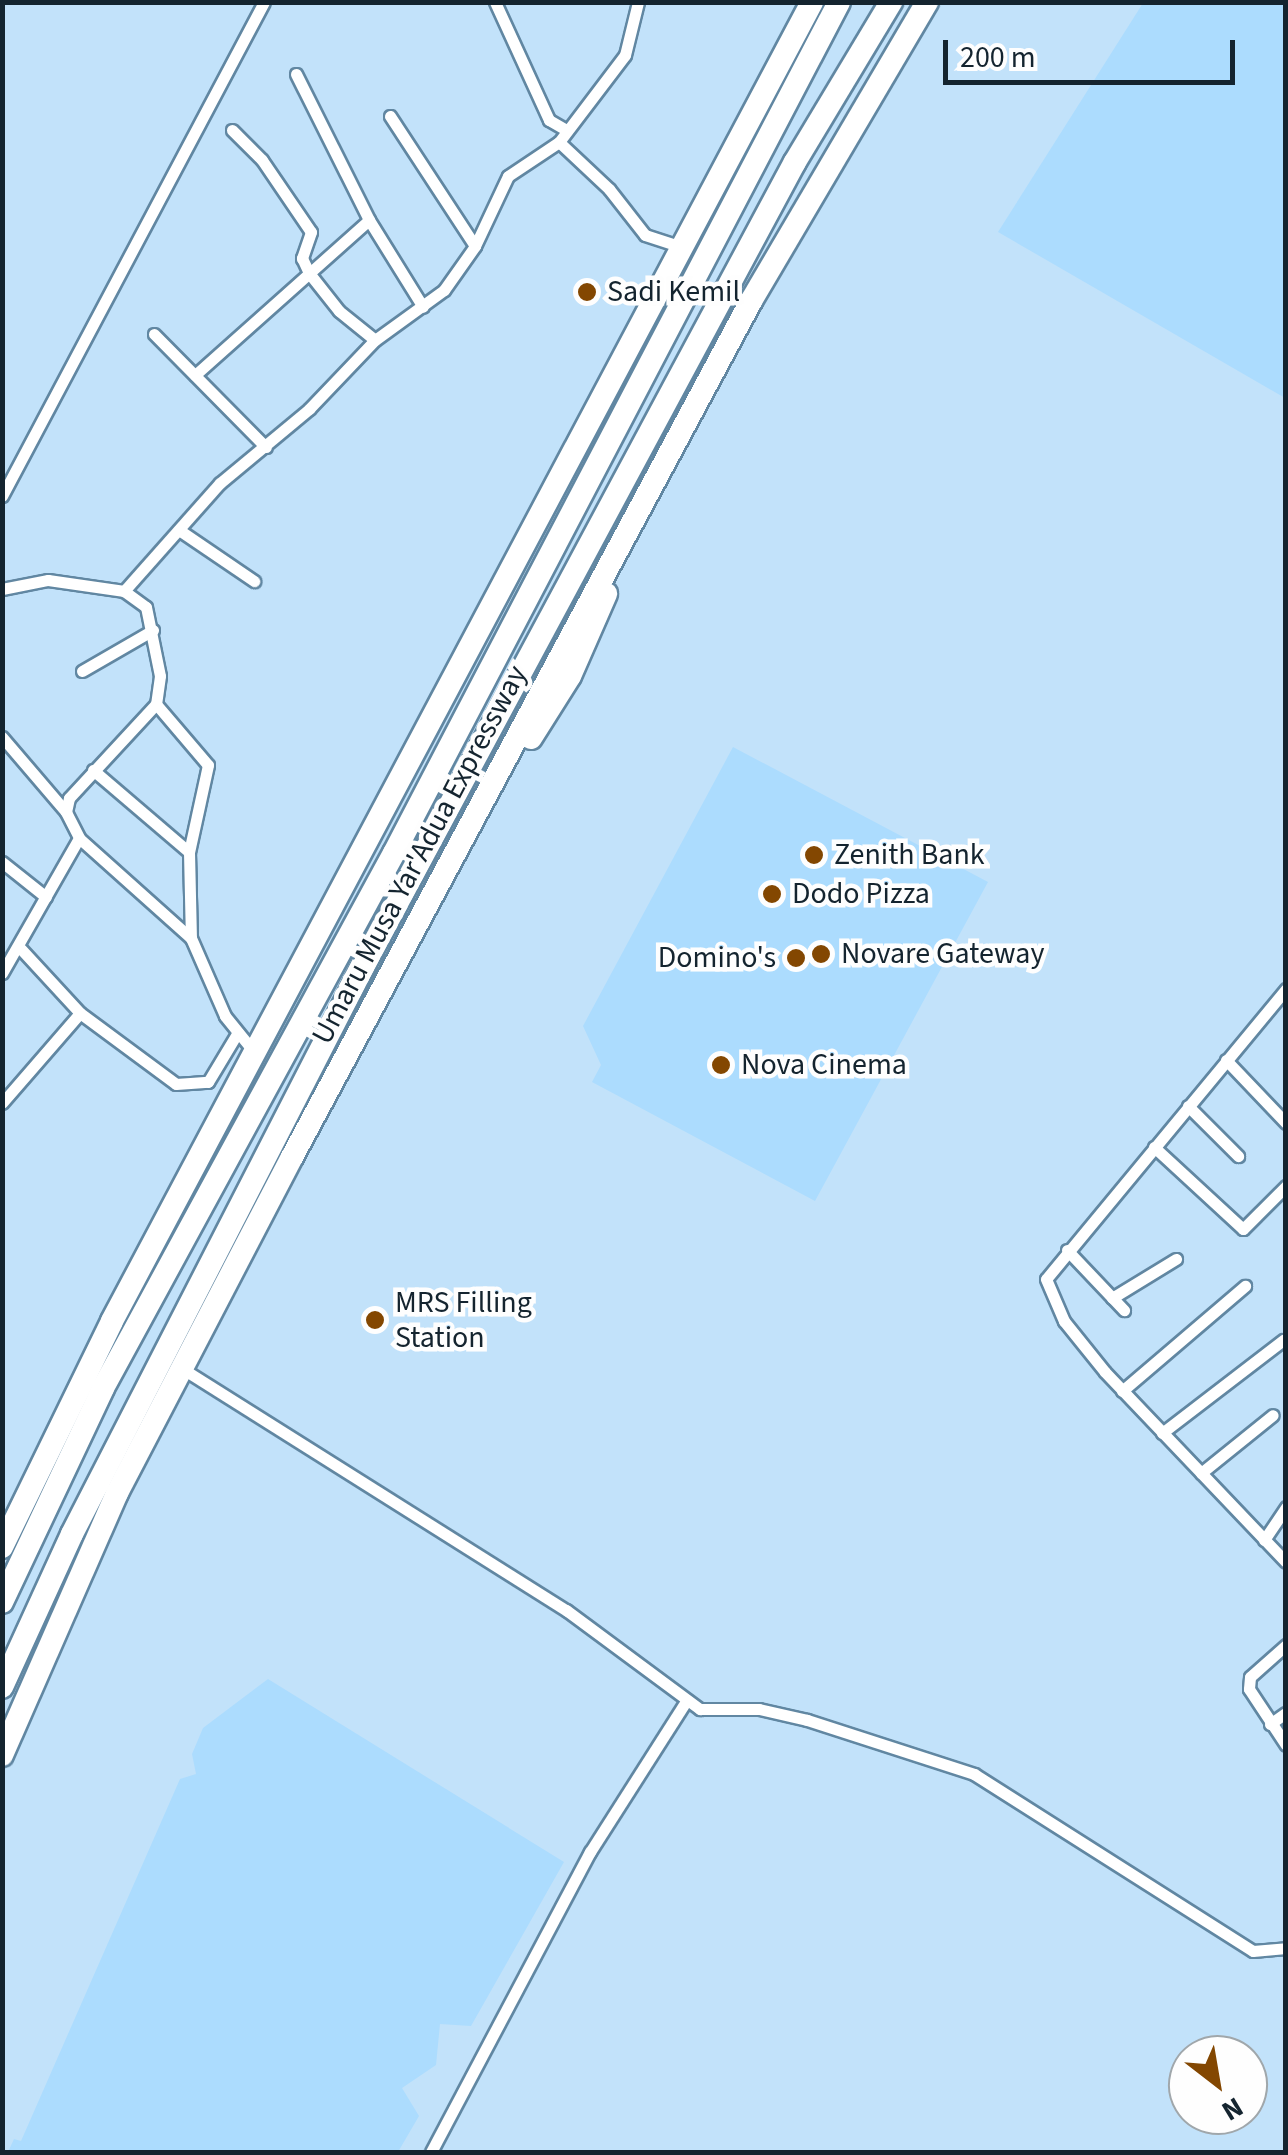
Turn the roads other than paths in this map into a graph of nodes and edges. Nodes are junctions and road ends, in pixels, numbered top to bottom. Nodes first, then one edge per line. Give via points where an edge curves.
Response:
1 (264, 2) edge
2 (495, 2) edge
3 (638, 2) edge
4 (812, 2) edge
5 (839, 2) edge
6 (891, 2) edge
7 (927, 2) edge
8 (787, 53) junction
9 (296, 74) dead end
10 (877, 92) junction
11 (390, 116) dead end
12 (232, 130) dead end
13 (563, 136) junction
14 (766, 146) junction
15 (795, 162) junction
16 (369, 220) junction
17 (474, 246) junction
18 (686, 248) junction
19 (309, 273) junction
20 (423, 308) junction
21 (680, 309) junction
22 (707, 330) junction
23 (154, 334) dead end
24 (375, 340) junction
25 (195, 375) junction
26 (608, 396) junction
27 (676, 438) junction
28 (266, 446) junction
29 (2, 496) edge
30 (179, 530) junction
31 (254, 582) dead end
32 (2, 589) edge
33 (124, 592) junction
34 (152, 630) junction
35 (82, 671) dead end
36 (156, 704) junction
37 (2, 736) edge
38 (93, 770) junction
39 (66, 812) junction
40 (376, 830) junction
41 (79, 838) junction
42 (189, 852) junction
43 (2, 862) edge
44 (447, 867) junction
45 (46, 898) junction
46 (191, 938) junction
47 (346, 942) junction
48 (21, 949) junction
49 (371, 951) junction
50 (4, 967) edge
51 (1286, 989) edge
52 (80, 1013) junction
53 (238, 1032) junction
54 (256, 1054) junction
55 (1226, 1060) junction
56 (272, 1077) junction
57 (2, 1104) edge
58 (292, 1106) junction
59 (1188, 1106) junction
60 (1286, 1123) edge
61 (1154, 1146) junction
62 (1238, 1156) dead end
63 (190, 1176) junction
64 (1286, 1186) edge
65 (265, 1214) junction
66 (1067, 1250) junction
67 (1176, 1259) dead end
68 (1246, 1286) dead end
69 (1112, 1298) junction
70 (1124, 1310) dead end
71 (1284, 1340) edge
72 (183, 1369) junction
73 (1122, 1391) junction
74 (1273, 1416) dead end
75 (1162, 1433) junction
76 (1201, 1473) junction
77 (1286, 1507) edge
78 (1264, 1540) junction
79 (2, 1547) edge
80 (1286, 1562) edge
81 (2, 1602) edge
82 (1286, 1645) edge
83 (2, 1687) edge
84 (687, 1700) junction
85 (1286, 1713) edge
86 (1270, 1724) junction
87 (1286, 1745) edge
88 (2, 1755) edge
89 (1286, 1948) edge
90 (431, 2152) edge

1 - 29 street
2 - 13 street via 549,120
3 - 13 street via 625,55
4 - 8 highway, Umaru Musa Yar'Adua Expressway
5 - 14 highway, Umaru Musa Yar'Adua Expressway
6 - 15 highway, Umaru Musa Yar'Adua Expressway
7 - 10 highway, Umaru Musa Yar'Adua Expressway
8 - 14 highway
8 - 18 highway, Umaru Musa Yar'Adua Expressway
9 - 16 street
10 - 15 highway
10 - 27 highway, Umaru Musa Yar'Adua Expressway
11 - 17 street
12 - 19 street via 262,160 311,232 302,258
13 - 17 street via 515,167
13 - 18 street via 645,236
14 - 21 highway, Umaru Musa Yar'Adua Expressway
15 - 22 highway, Umaru Musa Yar'Adua Expressway
16 - 19 street
16 - 20 street
17 - 20 street
18 - 26 highway, Umaru Musa Yar'Adua Expressway
19 - 24 street via 339,311
19 - 25 street
20 - 24 street
21 - 26 highway
21 - 47 highway, Umaru Musa Yar'Adua Expressway
22 - 27 highway
22 - 49 highway, Umaru Musa Yar'Adua Expressway
23 - 25 street
24 - 28 street
25 - 28 street
26 - 40 highway, Umaru Musa Yar'Adua Expressway
27 - 44 highway, Umaru Musa Yar'Adua Expressway
28 - 30 street via 220,483
30 - 31 street
30 - 33 street
32 - 33 street via 48,580
33 - 34 street via 146,608
34 - 35 street
34 - 36 street
36 - 38 street
36 - 42 street via 208,765
37 - 39 street
38 - 39 street
38 - 42 street
39 - 41 street
40 - 47 highway
40 - 54 highway, Umaru Musa Yar'Adua Expressway
41 - 45 street
41 - 46 street
42 - 46 street
43 - 45 street
44 - 49 highway
44 - 65 highway, Umaru Musa Yar'Adua Expressway
45 - 48 street
46 - 53 street
47 - 56 highway, Umaru Musa Yar'Adua Expressway
48 - 50 street
48 - 52 street
49 - 58 highway, Umaru Musa Yar'Adua Expressway
51 - 55 street
52 - 53 street via 188,1087 208,1082
52 - 57 street
53 - 54 street
54 - 63 highway, Umaru Musa Yar'Adua Expressway
55 - 59 street
55 - 60 street
56 - 63 highway
56 - 81 highway, Umaru Musa Yar'Adua Expressway via 102,1388
58 - 65 highway
58 - 83 highway, Umaru Musa Yar'Adua Expressway via 72,1534
59 - 61 street
59 - 62 street
61 - 64 street via 1238,1227
61 - 66 street
63 - 79 highway, Umaru Musa Yar'Adua Expressway
65 - 72 highway, Umaru Musa Yar'Adua Expressway
66 - 69 street
66 - 73 street via 1046,1279 1053,1300
67 - 69 street
68 - 73 street
69 - 70 street
71 - 75 street
72 - 84 street via 497,1566
72 - 88 highway, Umaru Musa Yar'Adua Expressway via 116,1493
73 - 75 street
74 - 76 street
75 - 76 street
76 - 78 street
77 - 78 street
78 - 80 street
82 - 86 street via 1250,1677
84 - 89 street via 700,1709 760,1709 807,1720 974,1774 1253,1950
84 - 90 street via 590,1852
85 - 86 street
86 - 87 street

